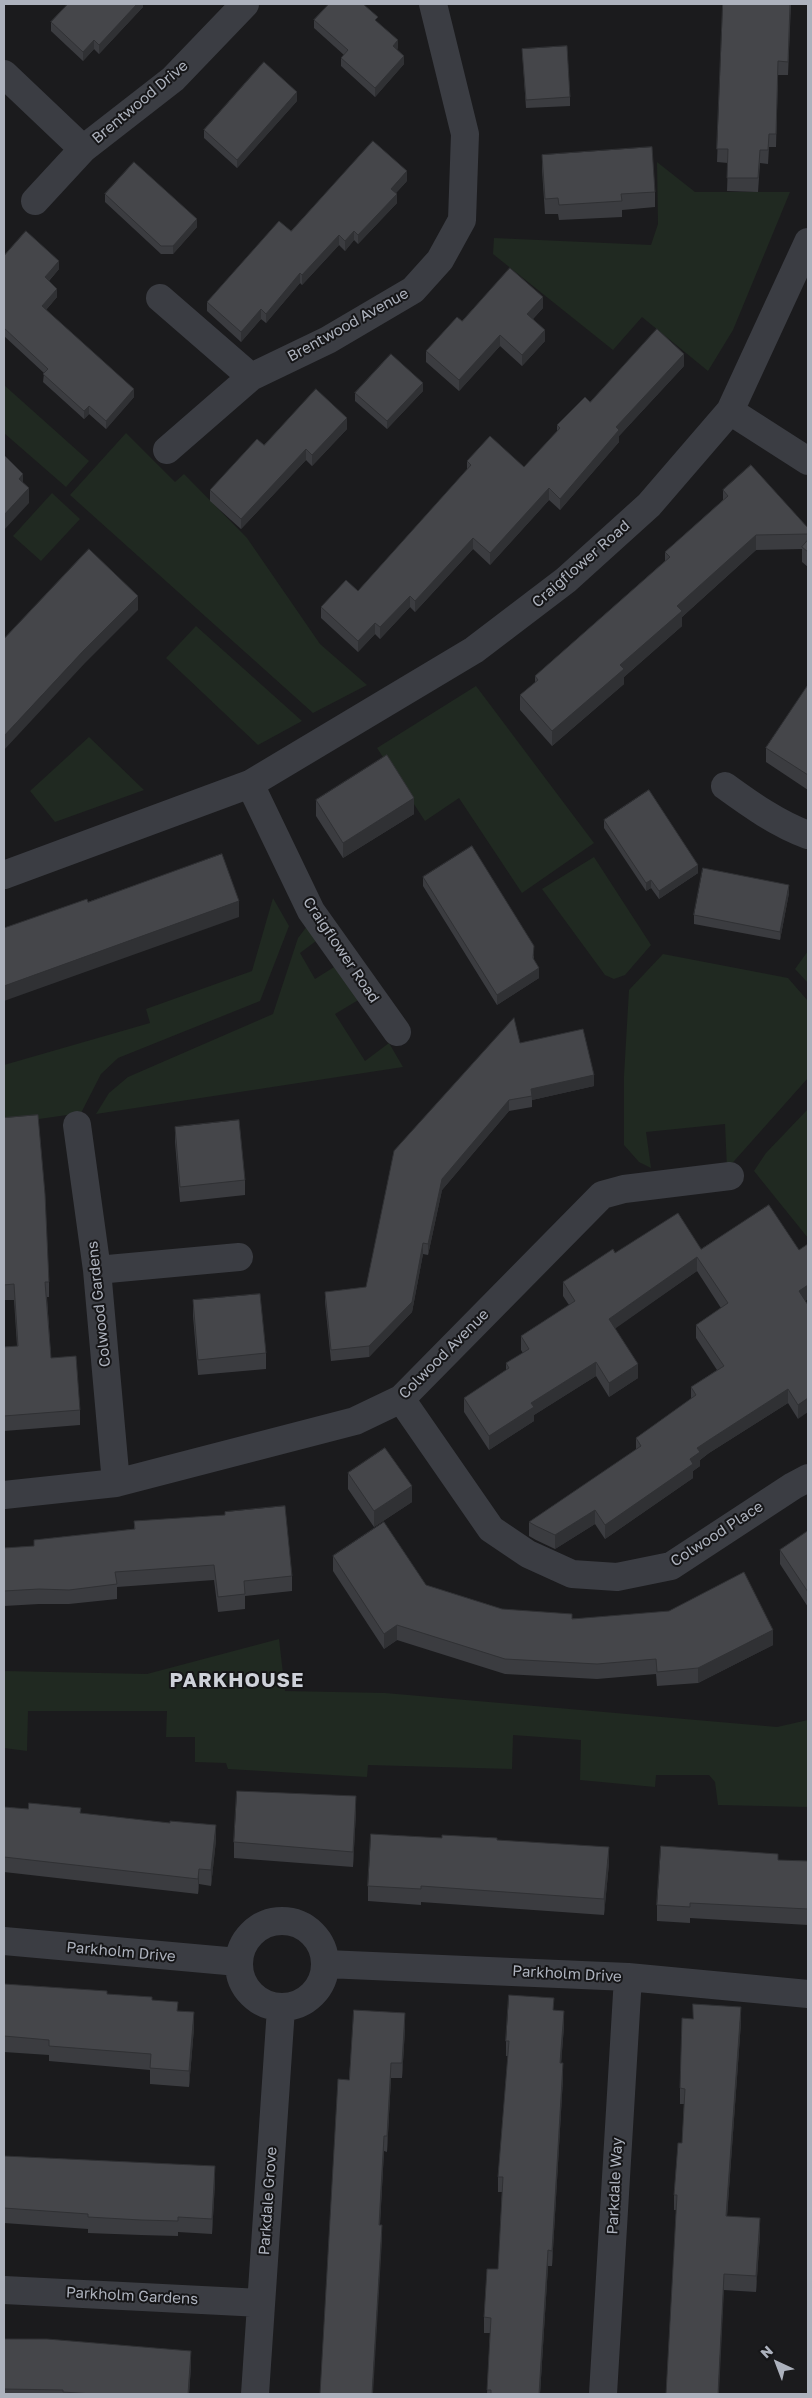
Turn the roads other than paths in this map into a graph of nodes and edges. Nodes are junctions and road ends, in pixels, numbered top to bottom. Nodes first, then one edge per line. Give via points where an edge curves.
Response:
1 (245, 4) edge
2 (433, 4) edge
3 (4, 74) edge
4 (83, 149) junction
5 (35, 201) dead end
6 (808, 242) edge
7 (160, 298) dead end
8 (251, 377) junction
9 (730, 411) junction
10 (167, 450) dead end
11 (808, 461) edge
12 (250, 784) junction
13 (725, 786) dead end
14 (808, 835) edge
15 (4, 875) edge
16 (397, 1032) dead end
17 (77, 1125) dead end
18 (730, 1176) dead end
19 (239, 1258) dead end
20 (96, 1270) junction
21 (401, 1399) junction
22 (808, 1478) edge
23 (116, 1482) junction
24 (4, 1495) edge
25 (4, 1941) edge
26 (238, 1962) junction
27 (326, 1964) junction
28 (628, 1977) junction
29 (808, 1994) edge
30 (281, 2008) junction
31 (4, 2290) edge
32 (260, 2303) junction
33 (255, 2394) edge
34 (603, 2394) edge

1 - 4 street, Brentwood Drive via 172,79
2 - 8 street, Brentwood Avenue via 465,134 462,220 440,260 413,290 328,340
3 - 4 street
4 - 5 street, Brentwood Drive
6 - 9 street, Craigflower Road
7 - 8 street
8 - 10 street, Brentwood Avenue
9 - 11 street
9 - 12 street, Craigflower Road via 649,505 566,580 474,650
12 - 15 street, Craigflower Road
12 - 16 street, Craigflower Road via 311,911
13 - 14 street via 746,802
17 - 20 street, Colwood Gardens
18 - 21 street, Colwood Avenue via 624,1189 602,1195
19 - 20 street
20 - 23 street, Colwood Gardens
21 - 22 street, Colwood Place via 492,1529 528,1554 572,1574 617,1577 671,1566
21 - 23 street, Colwood Avenue via 355,1421
23 - 24 street, Colwood Avenue
25 - 26 street, Parkholm Drive
26 - 27 street via 250,1936 261,1926 282,1920 304,1926 320,1942
26 - 30 street via 243,1984 259,2001
27 - 28 street, Parkholm Drive
27 - 30 street via 320,1986 303,2002
28 - 29 street, Parkholm Drive
28 - 34 street, Parkdale Way
30 - 32 street, Parkdale Grove
31 - 32 street, Parkholm Gardens
32 - 33 street, Parkdale Grove

